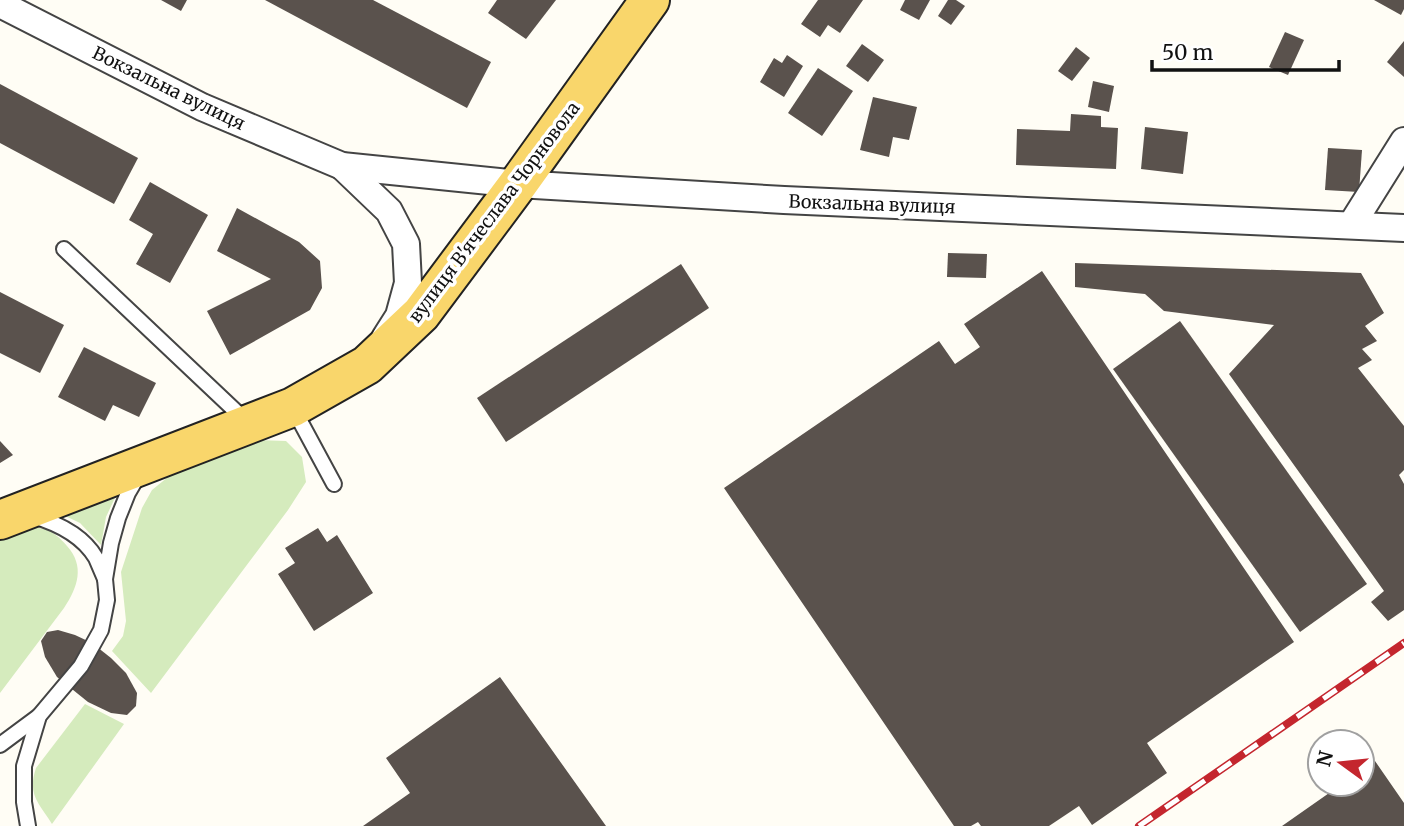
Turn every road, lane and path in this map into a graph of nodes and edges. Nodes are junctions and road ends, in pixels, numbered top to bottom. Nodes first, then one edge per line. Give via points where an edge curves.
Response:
1 (650, 0) edge
2 (0, 4) edge
3 (1404, 141) edge
4 (342, 166) junction
5 (518, 184) junction
6 (1352, 225) junction
7 (1404, 228) edge
8 (64, 250) dead end
9 (367, 365) junction
10 (293, 407) junction
11 (249, 424) junction
12 (146, 463) junction
13 (334, 484) dead end
14 (10, 516) edge
15 (105, 579) junction
16 (39, 716) junction
17 (0, 745) edge
18 (28, 826) edge

1 - 5 main road, вулиця В'ячеслава Чорновола
2 - 4 street, Вокзальна вулиця via 202,107
3 - 6 street
4 - 5 street, Вокзальна вулиця
4 - 9 street, Вокзальна вулиця via 389,211 405,244 408,284 399,316
5 - 6 street, Вокзальна вулиця
5 - 9 main road, вулиця В'ячеслава Чорновола via 421,314
6 - 7 street, Вокзальна вулиця
8 - 11 lane
9 - 10 main road, вулиця В'ячеслава Чорновола
10 - 11 main road, вулиця В'ячеслава Чорновола
10 - 13 lane
11 - 12 main road, вулиця В'ячеслава Чорновола
12 - 14 main road, вулиця В'ячеслава Чорновола
12 - 15 lane via 118,518
14 - 15 lane via 64,528 85,544
15 - 16 lane via 102,630 81,666
16 - 17 lane
16 - 18 lane via 24,766

